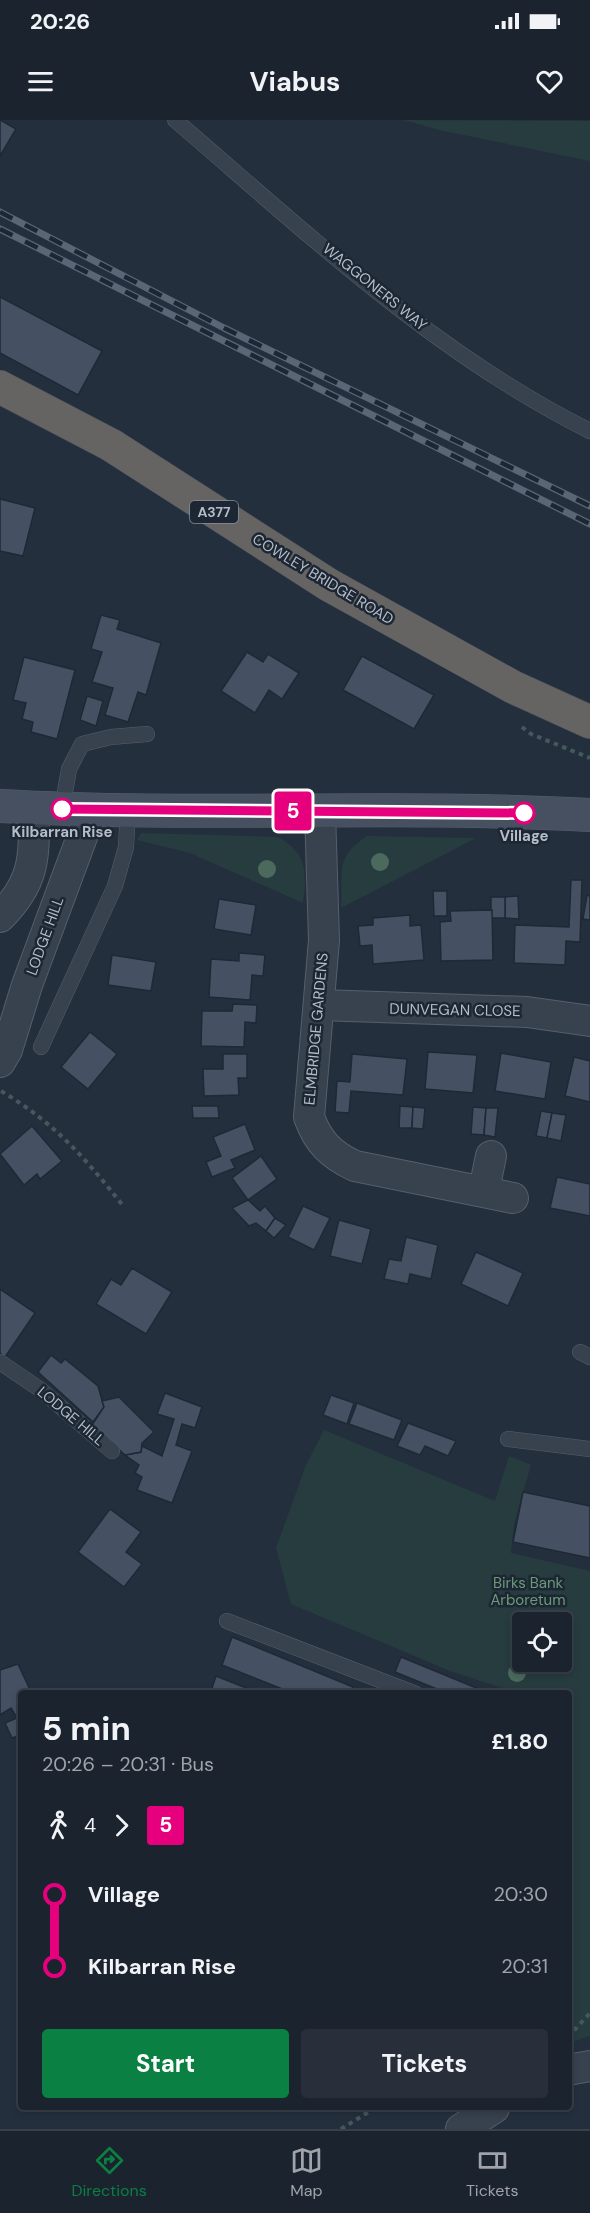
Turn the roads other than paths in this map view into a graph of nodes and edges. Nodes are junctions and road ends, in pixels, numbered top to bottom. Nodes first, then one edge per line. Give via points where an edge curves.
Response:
1 (175, 120) edge
2 (0, 387) edge
3 (590, 431) edge
4 (590, 722) edge
5 (147, 734) dead end
6 (0, 806) edge
7 (63, 809) junction
8 (128, 810) junction
9 (320, 811) junction
10 (590, 816) edge
11 (0, 917) edge
12 (320, 1005) junction
13 (590, 1021) edge
14 (41, 1047) dead end
15 (0, 1062) edge
16 (490, 1156) dead end
17 (484, 1190) junction
18 (513, 1198) dead end
19 (0, 1362) edge
20 (508, 1439) dead end
21 (590, 1449) edge
22 (112, 1450) dead end
23 (227, 1621) dead end
24 (406, 1690) edge
25 (590, 2066) edge
26 (572, 2069) edge
27 (491, 2110) edge
28 (461, 2129) edge

1 - 3 lane, WAGGONERS WAY via 348,267 449,346 494,378
2 - 4 highway, COWLEY BRIDGE ROAD / A377 via 111,445 329,585 513,687
5 - 7 lane via 82,744 69,769
6 - 7 main road
7 - 8 main road
7 - 11 street via 34,861 21,895
7 - 15 street, LODGE HILL via 31,974
8 - 9 main road
8 - 14 lane via 126,847 115,885
9 - 10 main road
9 - 12 street, ELMBRIDGE GARDENS via 324,940
12 - 13 street, DUNVEGAN CLOSE via 527,1012
12 - 17 street, ELMBRIDGE GARDENS via 309,1117 315,1135 334,1157 355,1166
16 - 17 street
17 - 18 street, ELMBRIDGE GARDENS
19 - 22 lane, LODGE HILL via 41,1390
20 - 21 lane
23 - 24 lane
25 - 26 street
27 - 28 street

